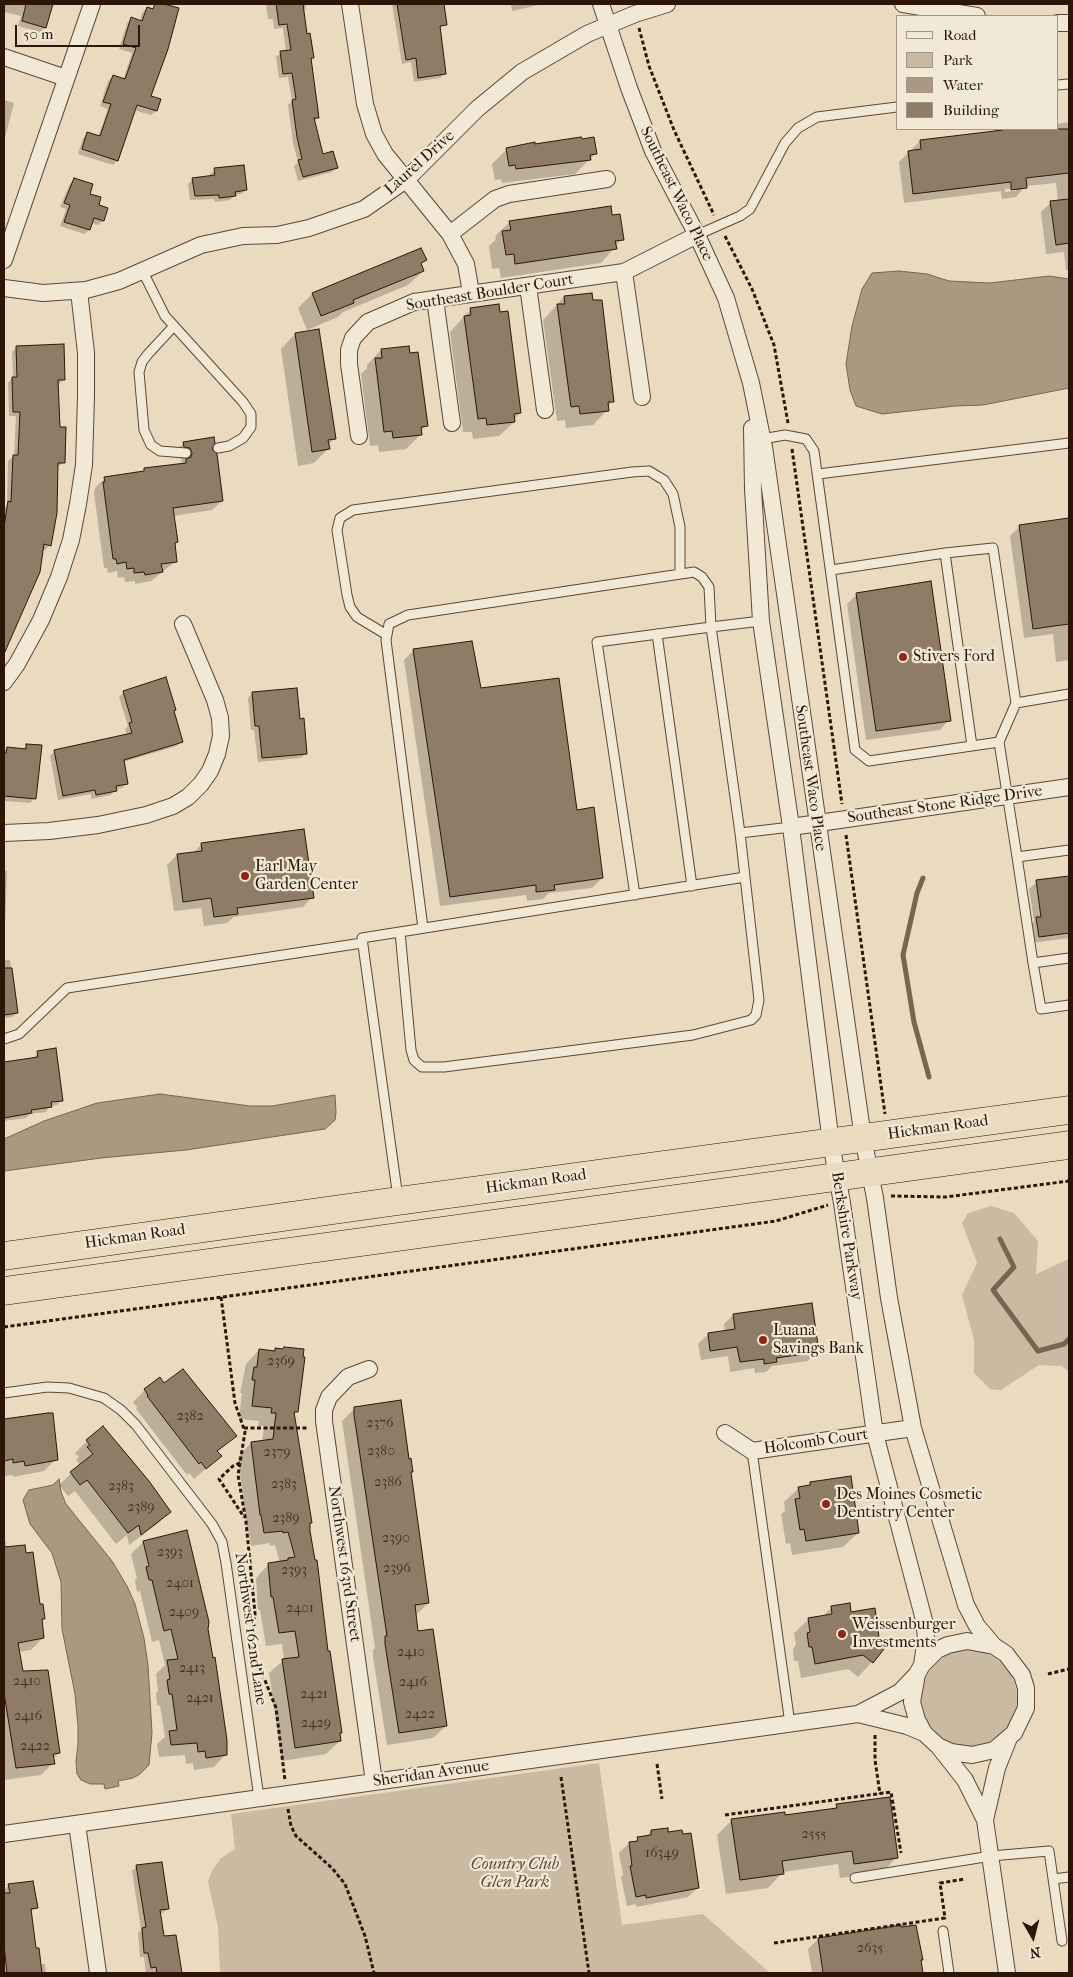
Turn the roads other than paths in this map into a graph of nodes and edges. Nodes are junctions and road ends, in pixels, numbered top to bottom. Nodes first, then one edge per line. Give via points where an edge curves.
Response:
1 (92, 4) edge
2 (350, 4) edge
3 (601, 4) edge
4 (667, 4) edge
5 (903, 4) edge
6 (971, 15) edge
7 (608, 25) junction
8 (4, 57) edge
9 (66, 78) junction
10 (896, 107) edge
11 (407, 178) junction
12 (607, 180) dead end
13 (450, 234) junction
14 (697, 236) junction
15 (4, 260) edge
16 (142, 272) junction
17 (624, 272) junction
18 (528, 286) junction
19 (4, 288) edge
20 (79, 291) junction
21 (471, 293) junction
22 (435, 299) junction
23 (174, 326) junction
24 (751, 383) junction
25 (642, 397) dead end
26 (545, 410) dead end
27 (452, 423) dead end
28 (359, 436) dead end
29 (762, 439) junction
30 (1069, 442) edge
31 (218, 448) dead end
32 (186, 453) dead end
33 (818, 474) junction
34 (945, 553) junction
35 (830, 570) junction
36 (680, 574) junction
37 (761, 621) junction
38 (183, 624) dead end
39 (711, 626) junction
40 (656, 634) junction
41 (386, 635) junction
42 (4, 682) edge
43 (1069, 694) edge
44 (1016, 702) junction
45 (999, 742) junction
46 (972, 746) junction
47 (1069, 787) edge
48 (1008, 796) junction
49 (816, 823) junction
50 (791, 827) junction
51 (4, 833) edge
52 (740, 833) junction
53 (1069, 850) edge
54 (1017, 857) junction
55 (745, 877) junction
56 (692, 886) junction
57 (635, 895) junction
58 (423, 928) junction
59 (400, 932) junction
60 (362, 943) junction
61 (1069, 958) edge
62 (1034, 963) junction
63 (1069, 1006) edge
64 (4, 1039) edge
65 (1069, 1110) edge
66 (863, 1138) junction
67 (1069, 1145) edge
68 (836, 1170) junction
69 (873, 1185) junction
70 (398, 1201) junction
71 (4, 1256) edge
72 (4, 1291) edge
73 (369, 1369) dead end
74 (4, 1393) edge
75 (913, 1428) junction
76 (725, 1433) dead end
77 (875, 1434) junction
78 (752, 1451) junction
79 (994, 1646) junction
80 (920, 1670) junction
81 (858, 1714) junction
82 (790, 1724) junction
83 (924, 1733) junction
84 (1009, 1738) junction
85 (938, 1746) junction
86 (374, 1782) junction
87 (259, 1798) junction
88 (986, 1820) junction
89 (77, 1824) junction
90 (4, 1834) edge
91 (991, 1856) junction
92 (1069, 1877) edge
93 (856, 1878) dead end
94 (1053, 1879) junction
95 (943, 1931) dead end
96 (1062, 1941) dead end
97 (98, 1973) edge
98 (949, 1973) edge
99 (1007, 1973) edge

1 - 9 street
2 - 11 street via 365,104 374,134 385,154
3 - 7 street, Southeast Waco Place
4 - 7 street, Laurel Drive
5 - 6 street
7 - 11 street, Laurel Drive via 561,48 509,82
7 - 14 street, Southeast Waco Place via 653,151
8 - 9 street
9 - 15 street
10 - 14 lane via 817,117 798,128 785,143 750,209
11 - 13 street
11 - 16 street, Laurel Drive via 364,209 339,219 277,235 243,236 201,245
12 - 13 street via 509,194 495,199
13 - 21 street via 466,264
14 - 17 street, Southeast Boulder Court
14 - 24 street, Southeast Waco Place via 726,298
16 - 20 street, Laurel Drive
16 - 23 lane via 165,316
17 - 18 street, Southeast Boulder Court
17 - 25 street
18 - 21 street, Southeast Boulder Court
18 - 26 street
19 - 20 street, Laurel Drive via 43,293
20 - 42 street via 86,353 86,396 84,465 78,504 71,540 45,612
21 - 22 street, Southeast Boulder Court
22 - 27 street
22 - 28 street, Southeast Boulder Court via 414,302 380,316 368,322 353,338 349,364
23 - 31 lane via 251,414 251,427 243,438
23 - 32 lane via 148,354 139,372 144,430 151,445 160,451
24 - 29 street, Southeast Waco Place
24 - 37 street, Southeast Waco Place
29 - 33 lane via 785,434 806,439 814,451
29 - 49 street, Southeast Waco Place
30 - 33 lane
33 - 35 lane
34 - 35 lane
34 - 44 lane via 993,548
34 - 46 lane
35 - 46 lane via 854,750 869,761
36 - 39 lane via 694,572 709,587
36 - 41 lane via 408,615 389,624
36 - 41 lane via 680,527 673,494 664,480 649,471 353,510 340,518 337,530 348,601 357,617
37 - 39 lane
37 - 50 street, Southeast Waco Place
38 - 51 street via 220,718 217,754 201,784 173,806 146,815 49,831
39 - 40 lane
39 - 52 lane
40 - 56 lane
40 - 57 lane via 597,642
41 - 58 lane
43 - 44 lane
44 - 45 lane
45 - 46 lane
45 - 48 lane
47 - 48 street, Southeast Stone Ridge Drive
48 - 49 street, Southeast Stone Ridge Drive
48 - 54 lane
49 - 50 street, Southeast Stone Ridge Drive
49 - 66 street, Southeast Waco Place
50 - 52 lane
50 - 68 street, Southeast Waco Place
52 - 55 lane
53 - 54 lane
54 - 62 lane
55 - 56 lane
55 - 59 lane via 760,1000 756,1015 751,1020 693,1035 444,1067 422,1067 414,1060 411,1050
56 - 57 lane
57 - 58 lane
58 - 59 lane
59 - 60 lane via 362,938
60 - 64 lane via 67,988 19,1034
60 - 70 lane
61 - 62 lane
62 - 63 lane via 1041,1009
65 - 66 highway, Hickman Road
66 - 68 highway, Hickman Road
66 - 69 street, Southeast Waco Place
67 - 69 highway, Hickman Road
68 - 69 highway, Hickman Road
68 - 70 highway, Hickman Road
68 - 72 highway, Hickman Road
68 - 77 street, Berkshire Parkway
69 - 75 street, Berkshire Parkway via 889,1298
70 - 71 highway, Hickman Road
73 - 86 street, Northwest 163rd Street via 348,1377 329,1397 324,1410
74 - 87 lane, Northwest 162nd Lane via 48,1387 69,1388 104,1398 136,1425 212,1524 222,1542 226,1563
75 - 77 street, Holcomb Court
75 - 79 street, Berkshire Parkway via 966,1604 977,1626
76 - 78 street, Holcomb Court
77 - 78 street, Holcomb Court
77 - 80 street, Berkshire Parkway via 924,1620 926,1638
78 - 82 lane
79 - 80 street via 967,1641 948,1645 937,1650
79 - 84 street via 1006,1654 1022,1675 1026,1688 1026,1708
80 - 81 street, Sheridan Avenue via 900,1692
80 - 83 street via 912,1702 916,1720
81 - 82 street, Sheridan Avenue
81 - 83 street, Sheridan Avenue
82 - 86 street, Sheridan Avenue
83 - 85 street
84 - 85 street via 994,1750 972,1755
84 - 88 street via 997,1768
85 - 88 street via 965,1780
86 - 87 street, Sheridan Avenue
87 - 89 street, Sheridan Avenue
88 - 91 street
89 - 90 street, Sheridan Avenue
89 - 97 street
91 - 93 lane
91 - 94 lane via 1049,1851
91 - 99 street
92 - 94 lane
94 - 96 lane
95 - 98 lane

